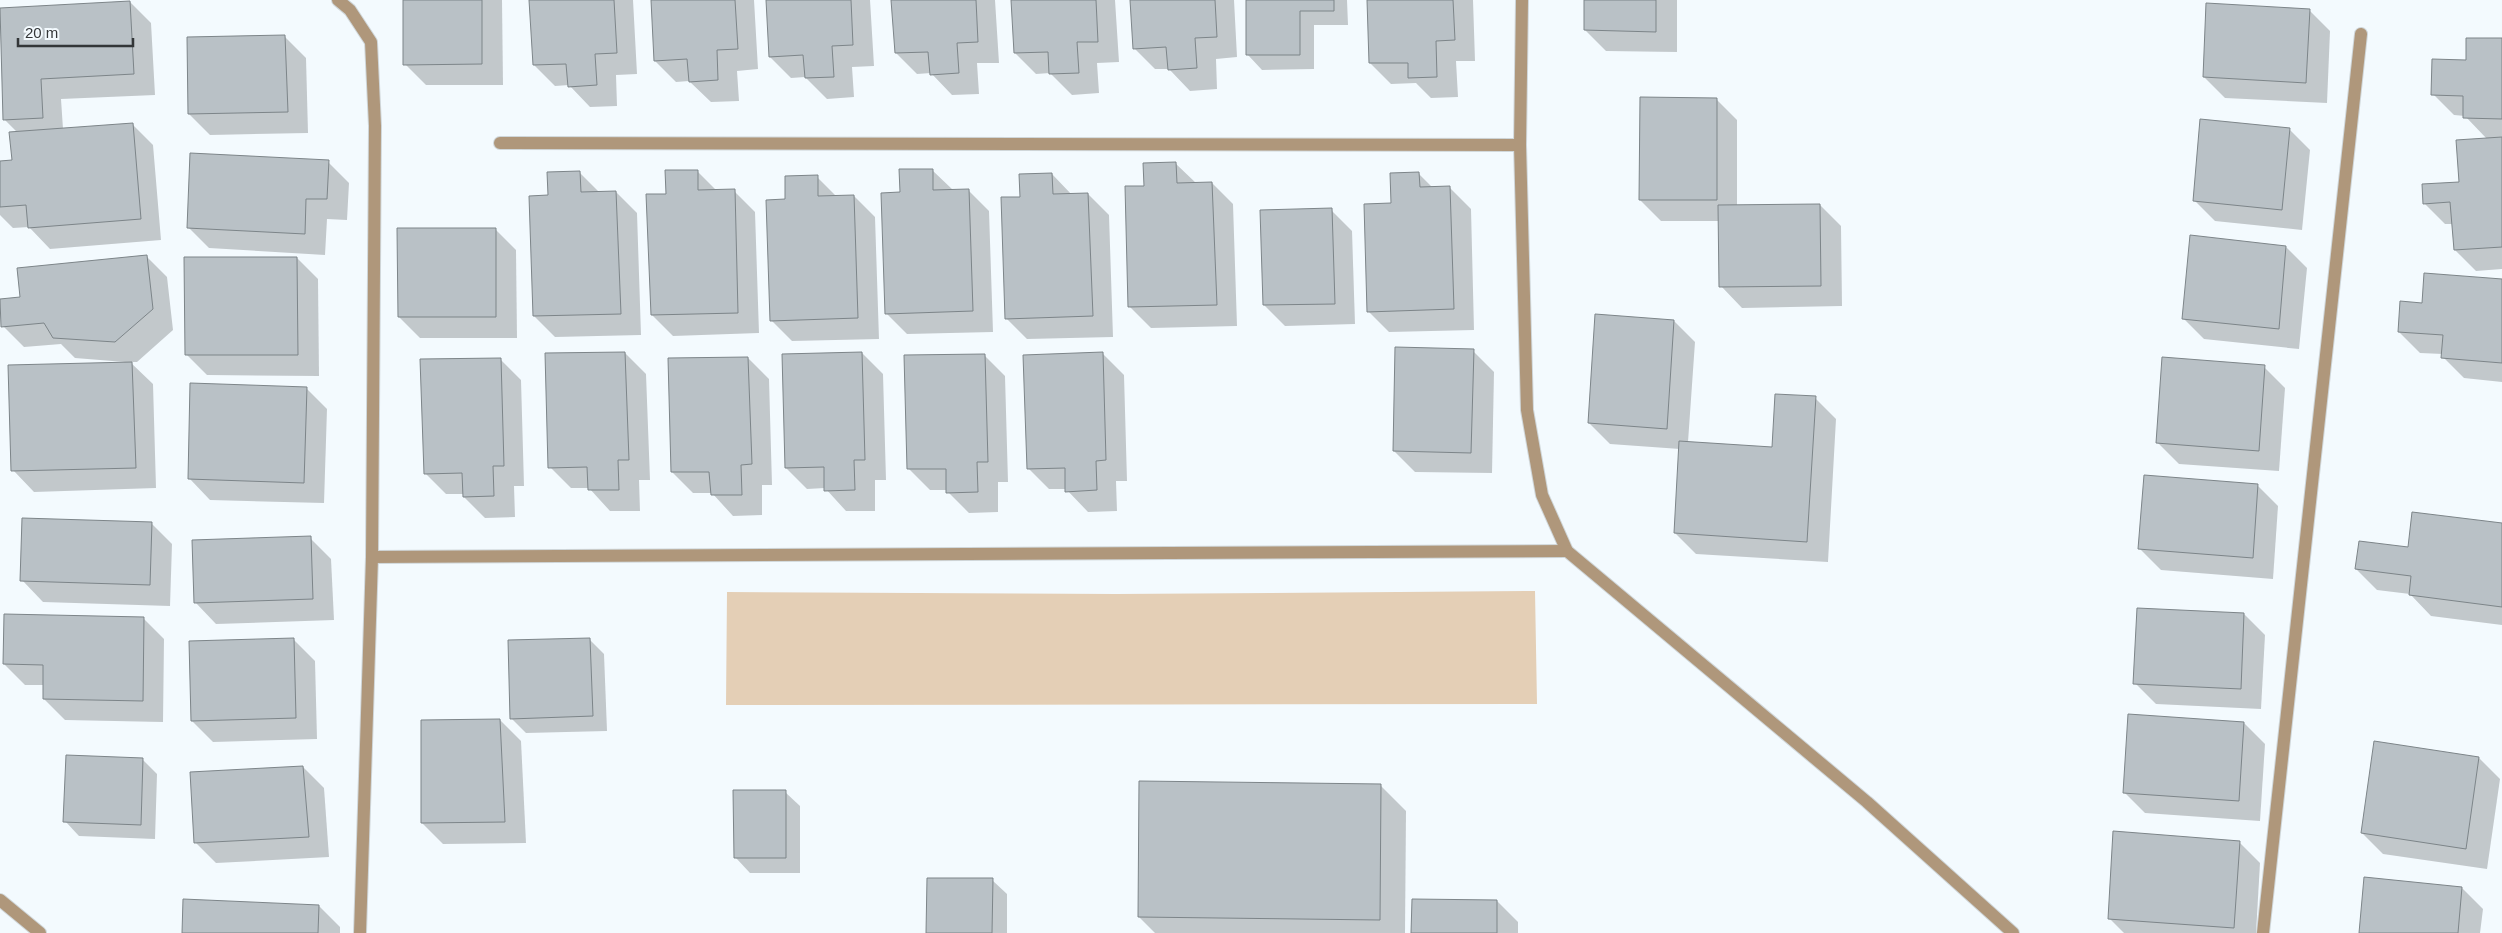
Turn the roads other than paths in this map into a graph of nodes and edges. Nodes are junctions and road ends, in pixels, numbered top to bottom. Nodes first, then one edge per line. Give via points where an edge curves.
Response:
1 (338, 0) edge
2 (1522, 0) edge
3 (2361, 34) dead end
4 (500, 143) dead end
5 (1520, 145) junction
6 (1567, 551) junction
7 (372, 557) junction
8 (0, 900) edge
9 (40, 933) edge
10 (360, 933) edge
11 (2013, 933) edge
12 (2263, 933) edge

1 - 7 street via 350,10 371,42 376,126
2 - 5 street
3 - 12 street
4 - 5 street
5 - 6 street via 1527,410 1542,495
6 - 7 street
6 - 11 street via 1866,802
7 - 10 street
8 - 9 street

